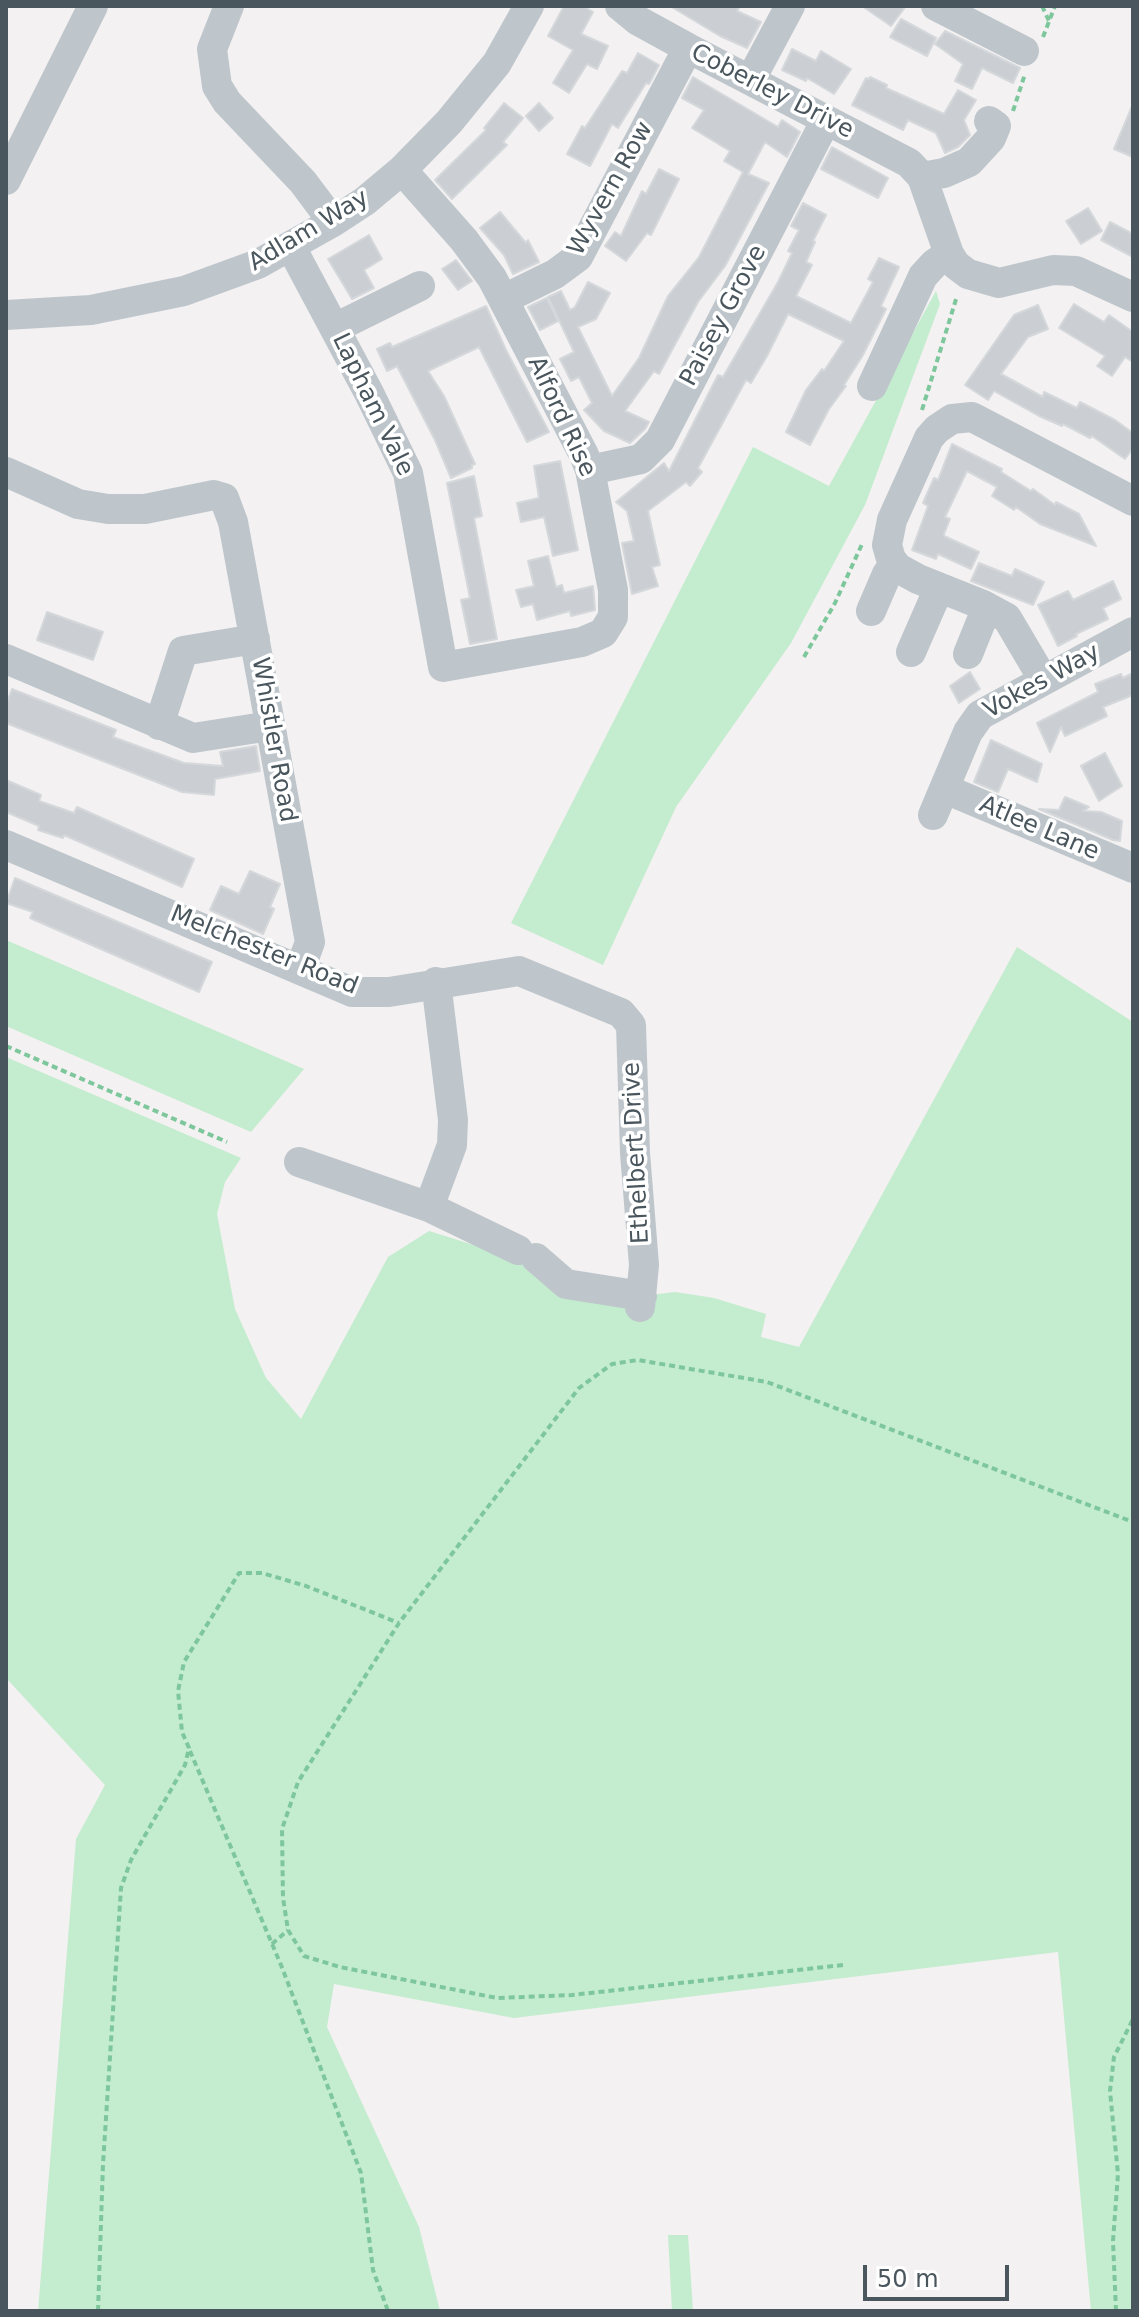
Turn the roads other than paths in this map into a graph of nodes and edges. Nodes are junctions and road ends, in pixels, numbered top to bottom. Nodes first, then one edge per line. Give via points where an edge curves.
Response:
1 (93, 6) edge
2 (529, 6) edge
3 (620, 6) edge
4 (790, 6) edge
5 (936, 6) edge
6 (218, 10) edge
7 (688, 48) junction
8 (1024, 51) dead end
9 (751, 79) junction
10 (826, 120) junction
11 (989, 121) dead end
12 (402, 170) junction
13 (922, 177) junction
14 (6, 180) edge
15 (333, 222) junction
16 (291, 247) junction
17 (949, 254) junction
18 (420, 286) dead end
19 (1133, 297) edge
20 (504, 299) junction
21 (6, 315) edge
22 (335, 328) junction
23 (872, 386) dead end
24 (590, 470) junction
25 (6, 472) edge
26 (1133, 501) edge
27 (894, 564) junction
28 (939, 588) junction
29 (987, 607) junction
30 (871, 611) dead end
31 (1133, 632) edge
32 (255, 639) junction
33 (911, 652) dead end
34 (968, 654) dead end
35 (6, 659) edge
36 (443, 667) joint
37 (1043, 679) junction
38 (159, 725) junction
39 (270, 726) junction
40 (939, 802) joint
41 (6, 845) edge
42 (1133, 868) edge
43 (300, 969) junction
44 (436, 982) junction
45 (621, 1013) joint
46 (299, 1162) dead end
47 (429, 1207) junction

1 - 14 street
2 - 12 street, Adlam Way via 486,78
3 - 7 street, Coberley Drive
4 - 9 street
5 - 8 street
6 - 15 street via 212,49 217,86
7 - 9 street, Coberley Drive
7 - 20 street, Wyvern Row via 578,257
9 - 10 street, Coberley Drive
10 - 13 street, Coberley Drive via 901,158
10 - 24 street, Paisey Grove via 660,440 641,459
11 - 13 street via 996,126 991,138 969,162
12 - 15 street, Adlam Way
12 - 20 street, Alford Rise via 481,262
13 - 17 street
15 - 16 street, Adlam Way
16 - 21 street, Adlam Way via 184,291 91,310
16 - 22 street, Lapham Vale
17 - 19 street via 959,268 987,281 1076,271
17 - 23 street via 923,276
18 - 22 street
20 - 24 street, Alford Rise
22 - 36 street, Lapham Vale via 408,473
24 - 36 street, Alford Rise via 613,590 608,626 582,642
25 - 32 street, Whistler Road via 93,507 145,509 214,495 224,498 231,510
26 - 27 street via 987,423 972,417 952,419 929,438 892,520 887,545
27 - 28 street
27 - 30 street
28 - 29 street
28 - 33 street
29 - 34 street
29 - 37 street via 1012,624
31 - 37 street, Vokes Way
32 - 38 street via 183,651
32 - 39 street, Whistler Road
35 - 38 street
37 - 40 street, Vokes Way via 973,722
38 - 39 street via 193,738
39 - 43 street, Whistler Road via 310,942
40 - 42 street, Atlee Lane
41 - 43 street, Melchester Road
43 - 44 street, Melchester Road via 352,992 389,992
44 - 45 street, Melchester Road via 519,971
44 - 47 street via 453,1120 452,1145
45 - 47 street, Ethelbert Drive via 631,1025 644,1265 641,1302 566,1284 527,1254
46 - 47 street, Ethelbert Drive

